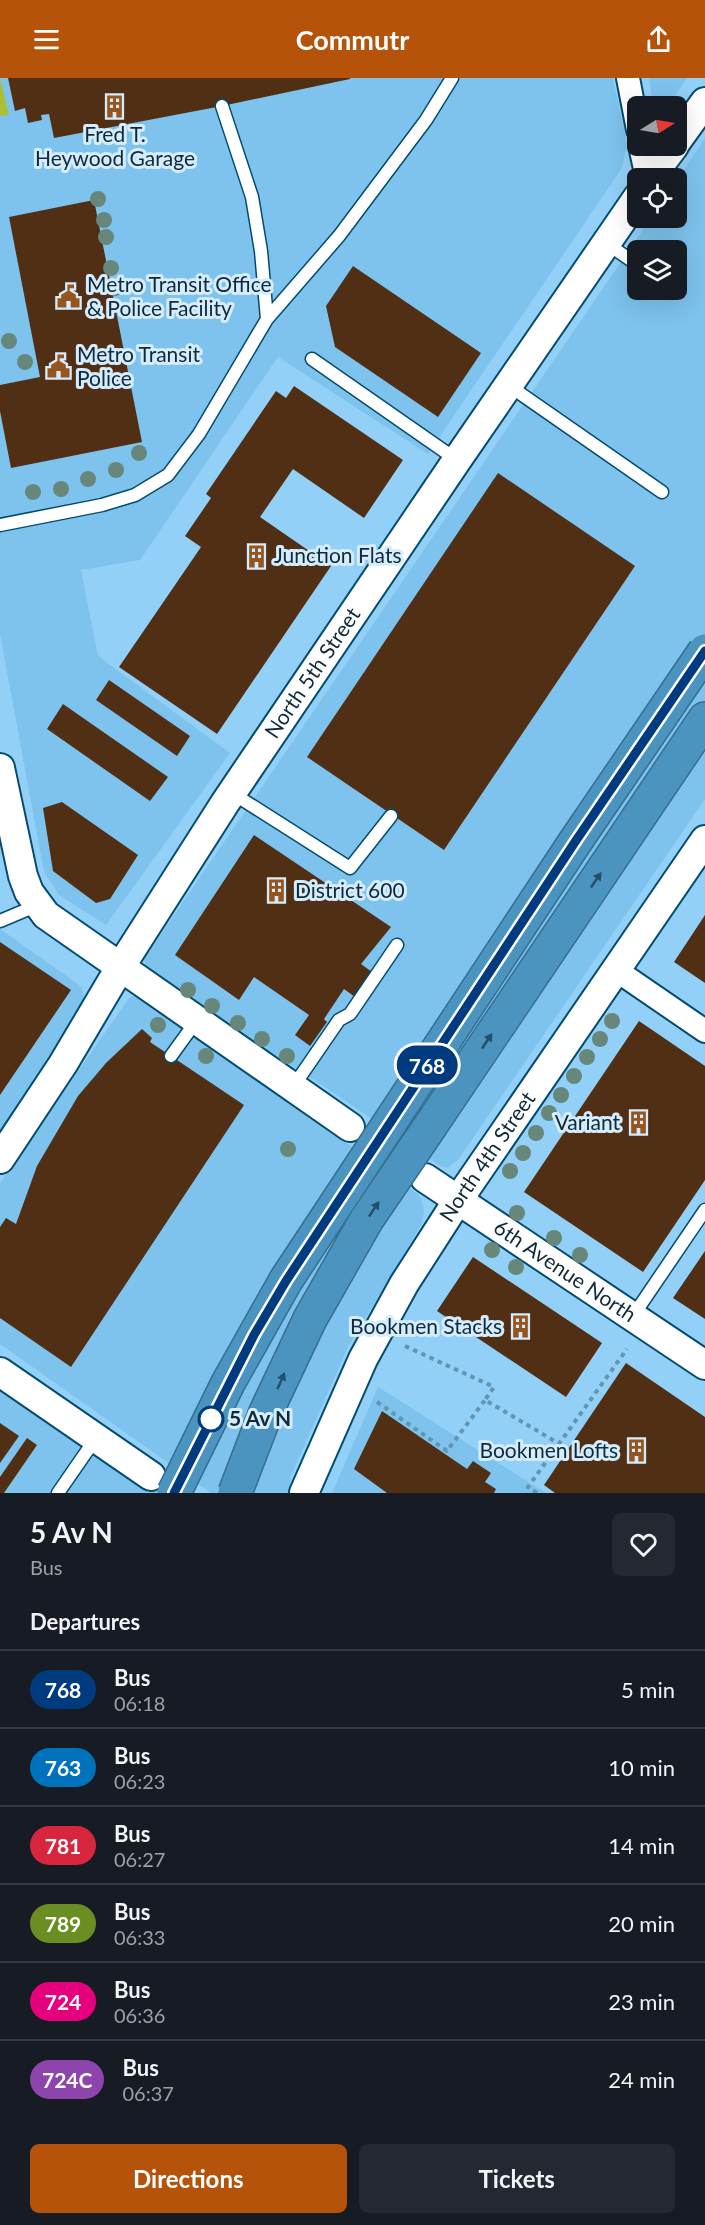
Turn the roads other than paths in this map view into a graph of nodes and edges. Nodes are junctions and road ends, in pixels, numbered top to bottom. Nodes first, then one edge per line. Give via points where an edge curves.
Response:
1 (452, 78) edge
2 (628, 78) edge
3 (631, 96) edge
4 (705, 102) edge
5 (222, 106) dead end
6 (687, 127) edge
7 (666, 156) edge
8 (657, 168) edge
9 (627, 213) edge
10 (606, 243) junction
11 (627, 257) edge
12 (267, 319) junction
13 (312, 359) dead end
14 (508, 385) junction
15 (457, 460) junction
16 (662, 492) dead end
17 (0, 525) edge
18 (705, 651) edge
19 (705, 719) edge
20 (0, 768) edge
21 (232, 793) junction
22 (391, 816) dead end
23 (705, 840) edge
24 (38, 905) junction
25 (0, 921) edge
26 (398, 945) dead end
27 (121, 966) junction
28 (616, 970) junction
29 (197, 1020) junction
30 (705, 1031) edge
31 (171, 1056) dead end
32 (293, 1087) junction
33 (350, 1127) dead end
34 (0, 1159) edge
35 (425, 1178) dead end
36 (458, 1200) junction
37 (705, 1210) edge
38 (633, 1316) junction
39 (705, 1365) edge
40 (0, 1372) edge
41 (211, 1418) junction
42 (96, 1438) junction
43 (162, 1484) edge
44 (58, 1493) edge
45 (180, 1493) edge
46 (235, 1493) edge
47 (304, 1493) edge

1 - 12 lane via 426,120 339,236
2 - 3 street
4 - 6 street
5 - 12 lane via 252,197
7 - 8 street
9 - 10 street, North 5th Street
10 - 11 lane
10 - 14 street, North 5th Street
12 - 17 lane via 199,434 168,475 135,495 102,506
13 - 15 lane
14 - 15 street, North 5th Street
14 - 16 lane
15 - 21 street, North 5th Street
18 - 41 highway, bridge via 327,1217 254,1335
46 -> 19 highway, bridge via 287,1365 367,1219
20 - 24 street via 23,876
21 - 22 lane via 350,868
21 - 27 street, North 5th Street
23 - 28 street, North 4th Street
24 - 25 lane
24 - 27 street via 46,915
26 - 32 lane
27 - 29 street
27 - 34 street, North 5th Street
28 - 30 street
28 - 36 street, North 4th Street
29 - 31 lane
29 - 32 street
32 - 33 street
35 - 36 street, 6th Avenue North
36 - 38 street, 6th Avenue North
36 - 47 street, North 4th Street via 404,1284 363,1359
37 - 38 lane
38 - 39 street, 6th Avenue North
40 - 42 street
41 - 43 highway, bridge
41 - 45 highway, bridge
42 - 43 street
42 - 44 lane

